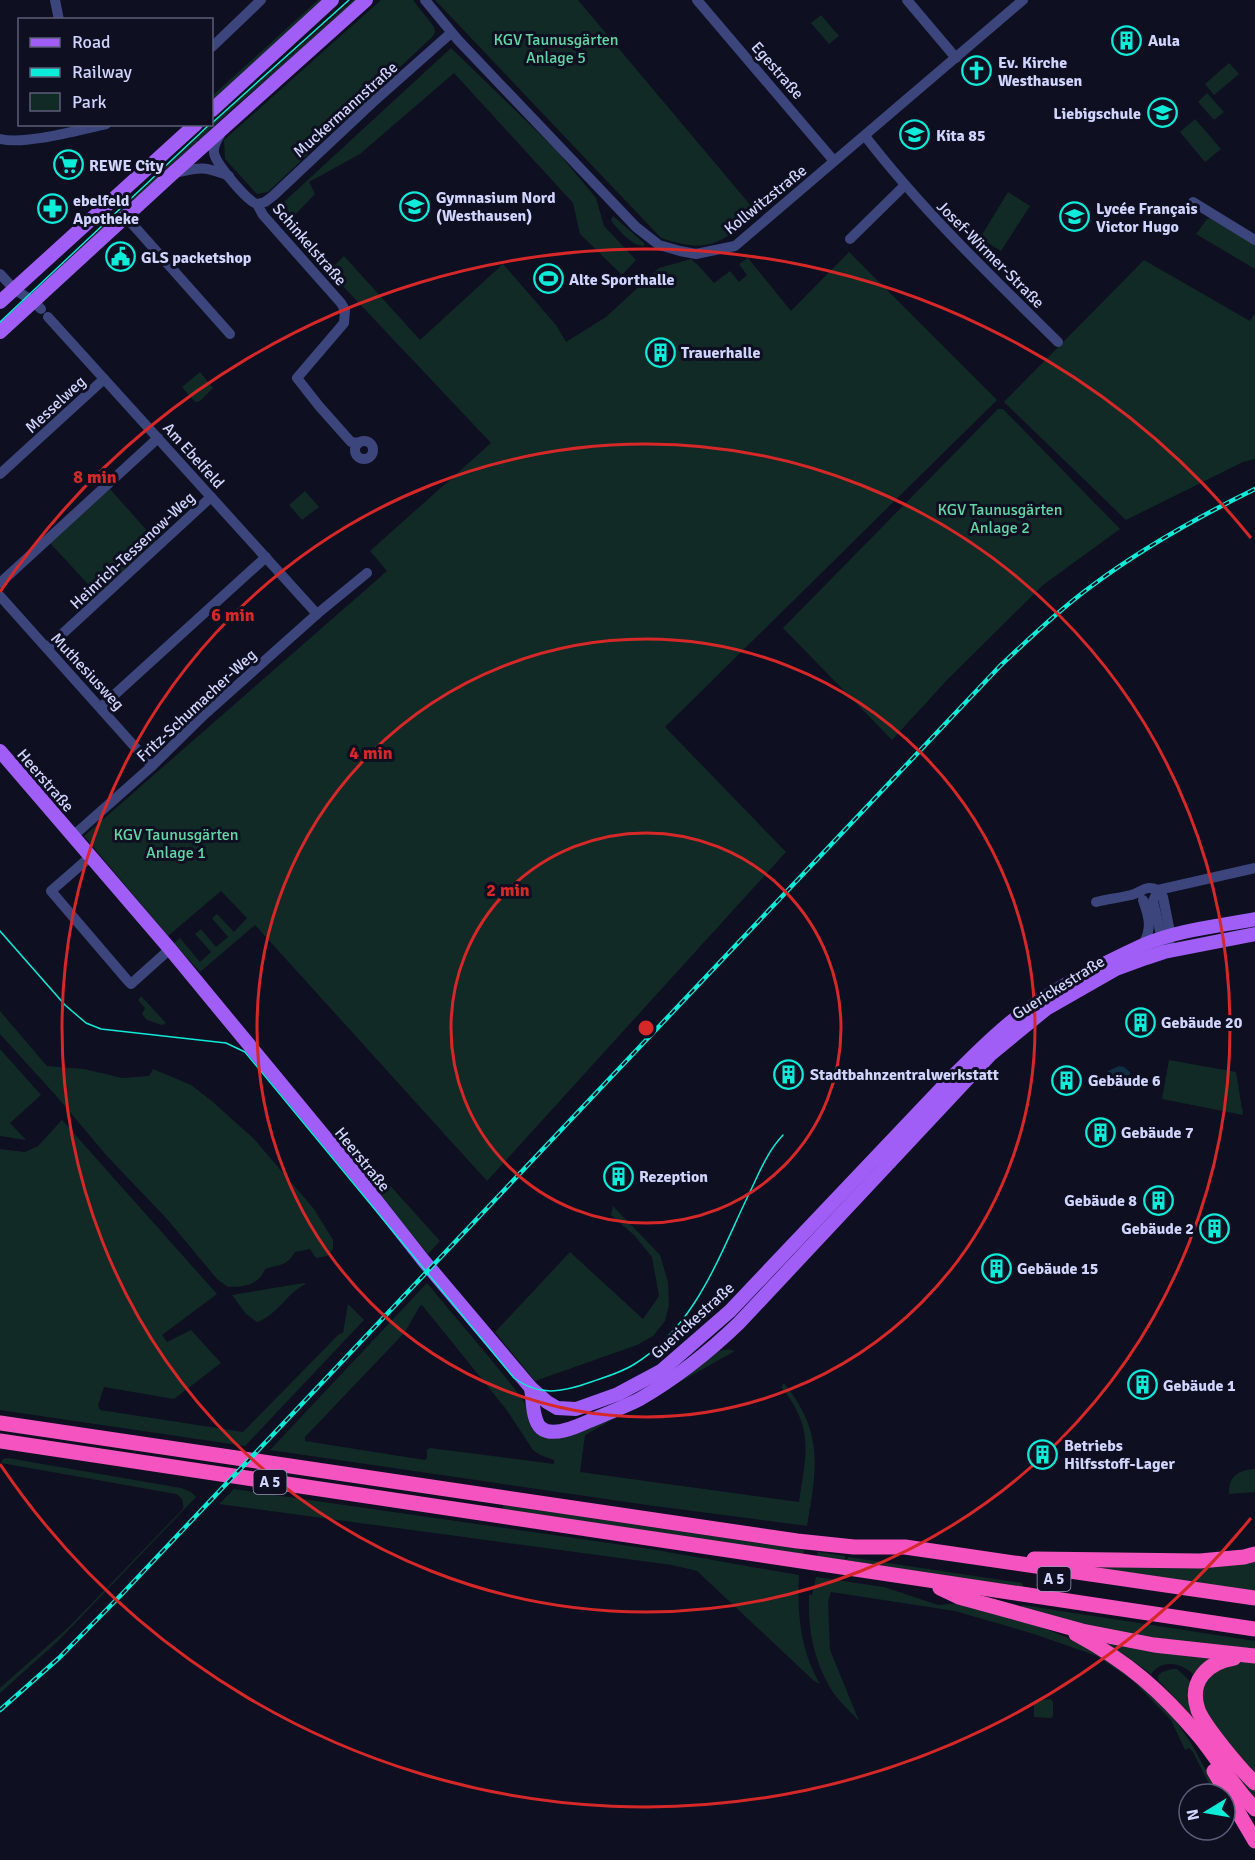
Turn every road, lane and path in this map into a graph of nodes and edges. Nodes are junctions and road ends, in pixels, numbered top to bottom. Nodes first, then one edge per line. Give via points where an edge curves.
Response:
1 (55, 0) edge
2 (261, 0) edge
3 (332, 0) edge
4 (366, 0) edge
5 (425, 0) edge
6 (697, 0) edge
7 (907, 0) edge
8 (1023, 0) edge
9 (59, 18) edge
10 (451, 33) junction
11 (213, 46) edge
12 (956, 58) junction
13 (213, 109) edge
14 (87, 126) edge
15 (194, 126) edge
16 (225, 126) junction
17 (59, 129) edge
18 (865, 136) junction
19 (0, 139) edge
20 (834, 161) junction
21 (172, 174) junction
22 (230, 176) junction
23 (904, 186) junction
24 (1193, 202) dead end
25 (257, 204) junction
26 (126, 217) junction
27 (850, 239) dead end
28 (1255, 240) edge
29 (0, 274) edge
30 (14, 289) junction
31 (0, 302) edge
32 (41, 309) junction
33 (0, 332) edge
34 (230, 334) dead end
35 (1058, 342) dead end
36 (104, 379) junction
37 (158, 438) junction
38 (359, 443) dead end
39 (0, 474) edge
40 (212, 497) junction
41 (266, 557) junction
42 (367, 573) dead end
43 (0, 583) edge
44 (0, 596) edge
45 (317, 614) junction
46 (47, 648) junction
47 (100, 706) junction
48 (0, 751) edge
49 (152, 766) junction
50 (73, 836) junction
51 (90, 857) junction
52 (1255, 868) edge
53 (1158, 890) junction
54 (1139, 897) junction
55 (1096, 902) dead end
56 (1154, 908) junction
57 (1255, 919) edge
58 (1255, 934) edge
59 (1166, 943) junction
60 (1142, 946) junction
61 (170, 950) junction
62 (531, 1388) junction
63 (0, 1423) edge
64 (0, 1441) edge
65 (854, 1547) junction
66 (905, 1547) junction
67 (1255, 1554) edge
68 (920, 1580) junction
69 (1255, 1598) edge
70 (1255, 1609) edge
71 (1057, 1625) junction
72 (1255, 1629) edge
73 (1252, 1656) edge
74 (1187, 1724) junction
75 (1255, 1783) edge
76 (1255, 1809) edge
77 (1255, 1841) edge

1 - 9 street
2 - 11 street
3 - 13 main road
4 - 16 main road
5 - 10 street, Kollwitzstraße
6 - 20 street, Egestraße
7 - 12 street
8 - 12 street, Kollwitzstraße
10 - 20 street, Kollwitzstraße via 636,226 659,245 696,254 735,246
10 - 25 street, Muckermannstraße via 273,196
12 - 18 street, Kollwitzstraße
14 - 17 street
15 - 30 main road
16 - 21 main road
16 - 22 street, Schinkelstraße via 214,145 214,155
17 - 19 street via 8,141
18 - 20 street, Kollwitzstraße
18 - 23 street, Josef-Wirmer-Straße
21 - 22 street via 210,168
21 - 26 main road
22 - 25 street, Schinkelstraße via 250,202
23 - 27 street
23 - 35 street, Josef-Wirmer-Straße
24 - 28 street
25 - 38 street, Schinkelstraße via 345,310 344,322 297,378 351,442
26 - 32 main road
26 - 34 street
29 - 30 street, Am Ebelfeld
30 - 31 main road
30 - 32 street, Am Ebelfeld
32 - 33 main road
32 - 36 street, Am Ebelfeld
36 - 37 street, Am Ebelfeld
36 - 39 street, Messelweg
37 - 40 street, Am Ebelfeld
37 - 43 street
40 - 41 street, Am Ebelfeld
40 - 46 street, Heinrich-Tessenow-Weg
41 - 45 street, Am Ebelfeld
41 - 47 street
42 - 45 street, Fritz-Schumacher-Weg
44 - 46 street, Muthesiusweg
45 - 49 street, Fritz-Schumacher-Weg
46 - 47 street, Muthesiusweg
47 - 49 street, Muthesiusweg
48 - 50 main road, Heerstraße
49 - 50 street, Fritz-Schumacher-Weg
50 - 51 main road, Heerstraße
51 - 61 main road, Heerstraße
51 - 61 street via 51,891 128,981 131,984
52 - 53 street
53 - 54 street via 1140,890
53 - 56 street via 1153,897
53 - 59 street via 1163,897
54 - 55 street
54 - 56 street
54 - 60 street via 1150,922
56 - 59 street
57 - 59 main road, Guerickestraße
58 - 59 main road, Guerickestraße
59 - 60 main road, Guerickestraße
59 - 62 main road, Guerickestraße via 1046,1009 1012,1035 927,1119 759,1302 685,1369 639,1399 556,1432 540,1427
60 - 62 main road, Guerickestraße via 1057,989 990,1040 730,1311 661,1371 618,1394 576,1409 556,1408
61 - 62 main road, Heerstraße
63 - 65 highway, A 5
64 - 68 highway, A 5
65 - 66 highway
65 - 70 highway, A 5
66 - 67 highway via 1050,1559 1200,1562
66 - 69 highway
68 - 71 highway via 959,1597
68 - 72 highway, A 5
71 - 73 highway via 1154,1645
71 - 74 highway via 1136,1672
73 - 75 highway via 1213,1664 1199,1679 1196,1700 1203,1720
74 - 76 highway
74 - 77 highway

